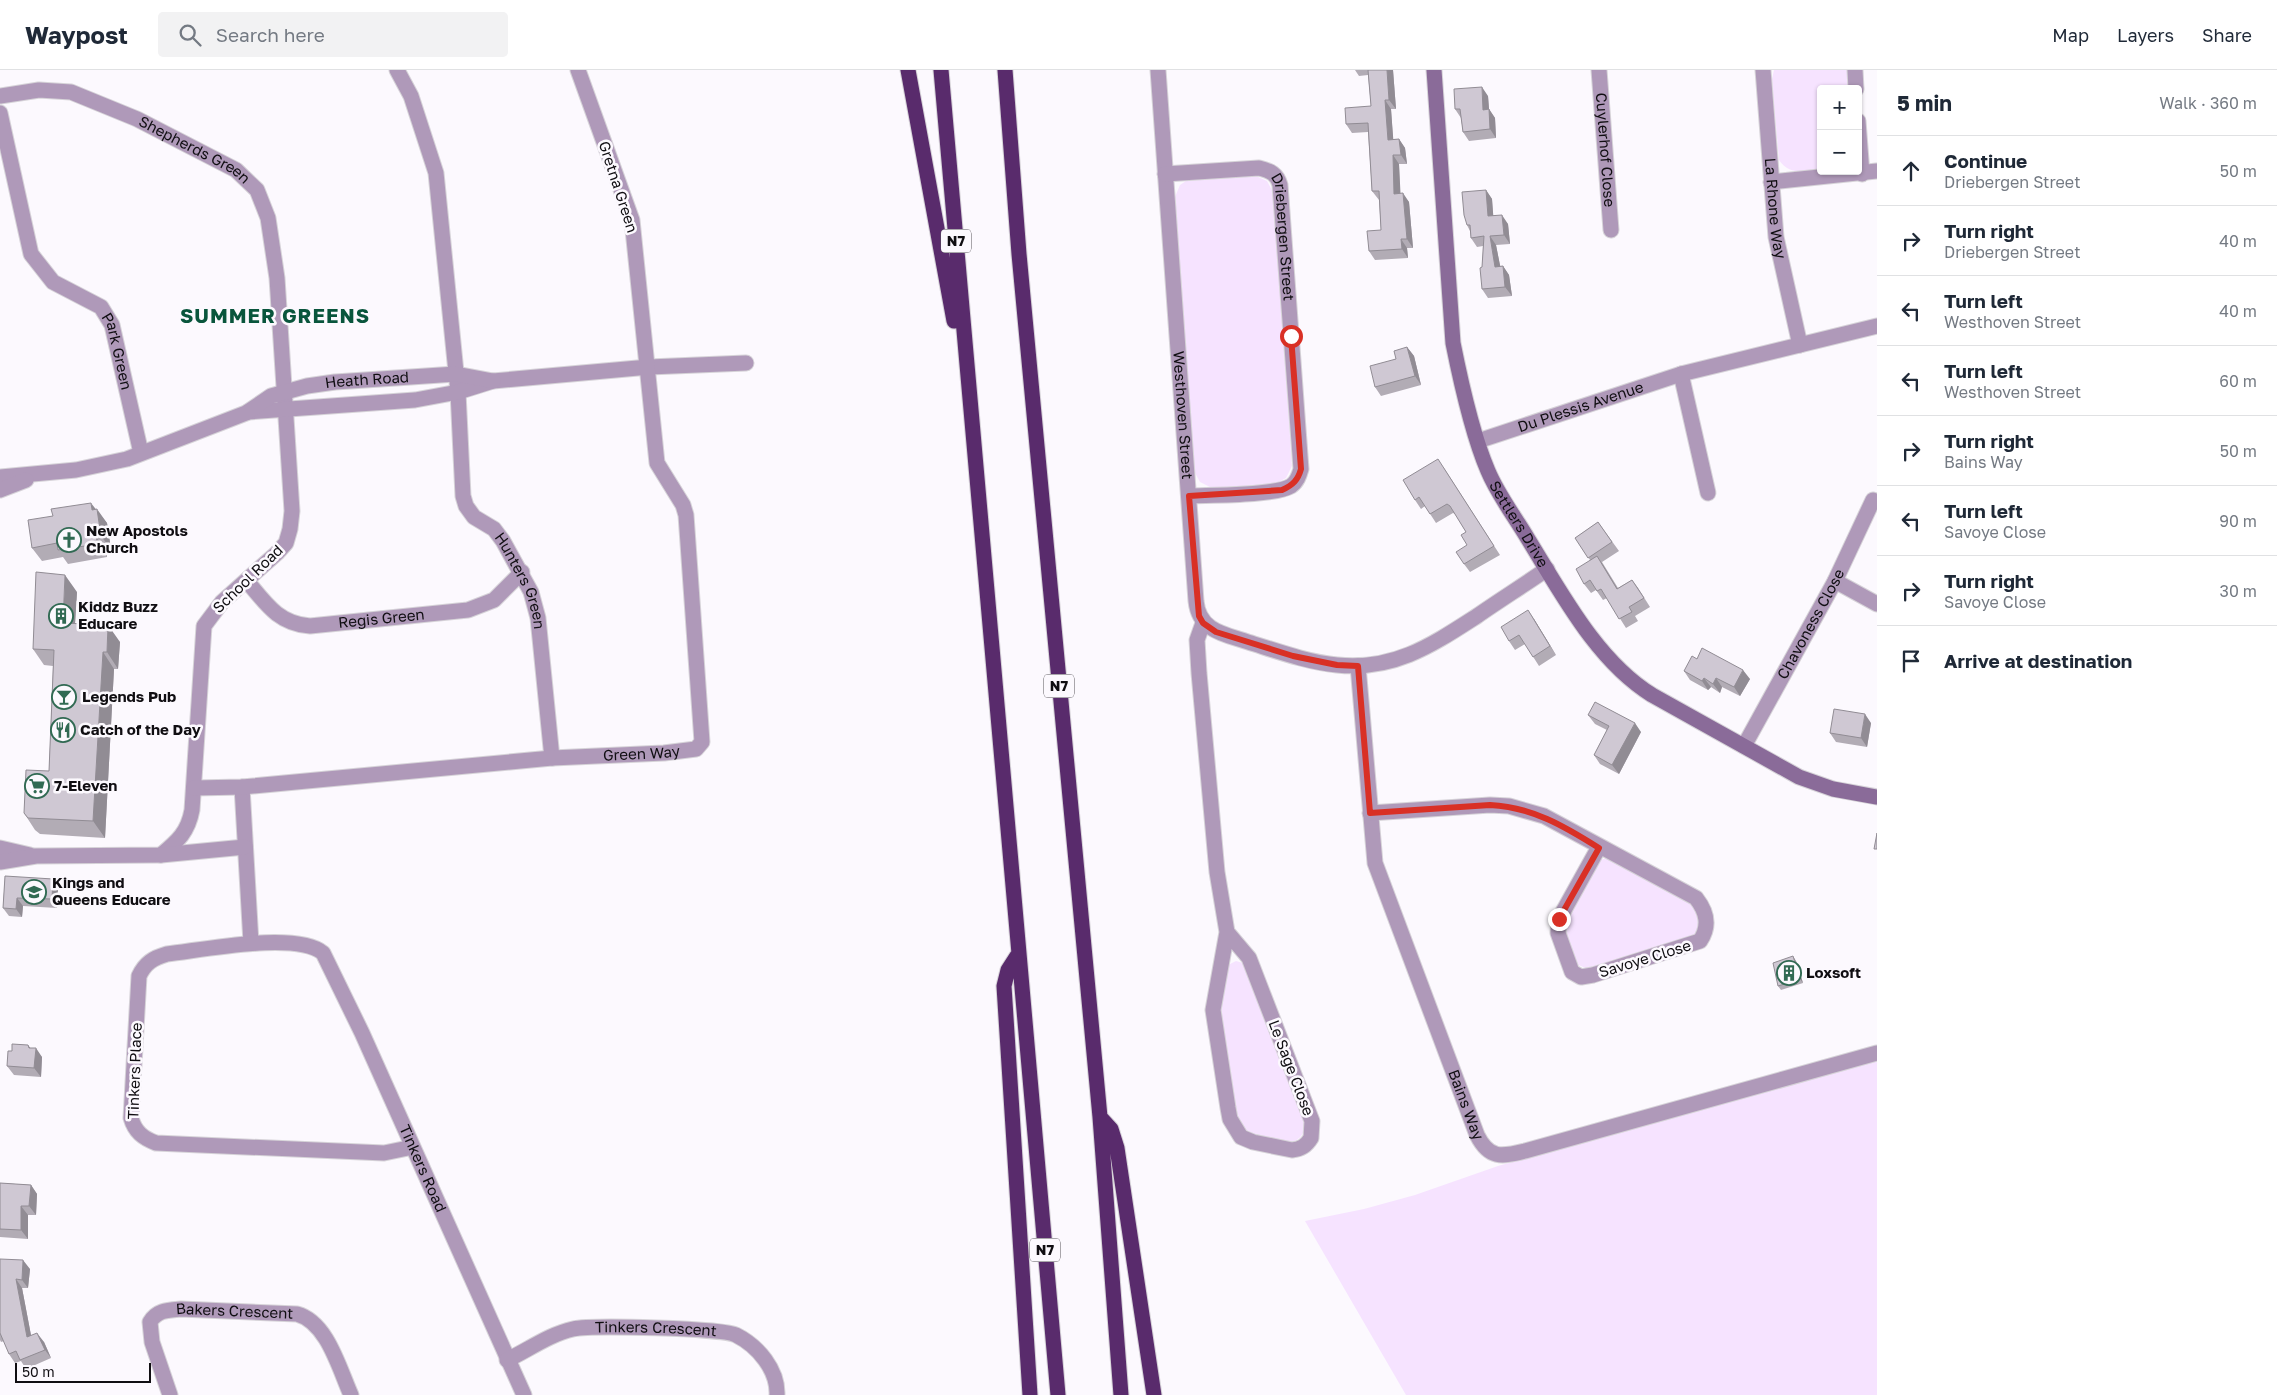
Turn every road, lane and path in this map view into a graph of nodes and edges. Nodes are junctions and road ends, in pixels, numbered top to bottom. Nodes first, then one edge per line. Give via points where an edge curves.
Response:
1 (397, 70) edge
2 (578, 70) edge
3 (908, 70) edge
4 (941, 70) edge
5 (1005, 70) edge
6 (1158, 70) edge
7 (1434, 70) edge
8 (1599, 70) edge
9 (1763, 70) edge
10 (1855, 70) edge
11 (1856, 85) edge
12 (0, 96) edge
13 (0, 112) edge
14 (1877, 171) edge
15 (1165, 174) junction
16 (1862, 174) edge
17 (1851, 175) edge
18 (1771, 182) junction
19 (1611, 230) dead end
20 (1877, 326) edge
21 (1800, 345) junction
22 (746, 363) dead end
23 (649, 367) junction
24 (456, 374) junction
25 (1681, 374) junction
26 (494, 381) junction
27 (284, 391) junction
28 (458, 392) junction
29 (285, 410) junction
30 (971, 411) junction
31 (246, 412) junction
32 (1478, 441) junction
33 (141, 453) junction
34 (39, 475) junction
35 (0, 477) edge
36 (0, 490) edge
37 (1708, 492) dead end
38 (1189, 496) junction
39 (1873, 500) dead end
40 (1547, 570) junction
41 (522, 572) junction
42 (247, 581) junction
43 (1835, 581) junction
44 (1877, 604) edge
45 (1203, 623) junction
46 (1358, 666) junction
47 (1744, 746) junction
48 (552, 758) junction
49 (242, 787) junction
50 (194, 788) junction
51 (1877, 797) edge
52 (1370, 813) junction
53 (245, 847) junction
54 (0, 848) edge
55 (1599, 848) junction
56 (161, 855) junction
57 (36, 856) junction
58 (0, 862) edge
59 (1227, 932) junction
60 (251, 944) junction
61 (315, 946) joint
62 (1017, 956) junction
63 (1877, 1053) edge
64 (1100, 1117) junction
65 (413, 1147) junction
66 (507, 1360) junction
67 (170, 1395) edge
68 (351, 1395) edge
69 (524, 1395) edge
70 (777, 1395) edge
71 (1030, 1395) edge
72 (1058, 1395) edge
73 (1120, 1395) edge
74 (1154, 1395) edge

1 - 24 street via 411,96 436,173
2 - 23 street, Gretna Green via 632,220
3 - 30 highway
4 - 30 highway, N7
5 - 64 highway, N7 via 1019,254
6 - 15 street, Westhoven Street
7 - 32 street, Settlers Drive via 1454,343 1458,370
8 - 19 street, Cuylerhof Close
9 - 18 street, La Rhone Way
10 - 11 street
12 - 27 street, Shepherds Green via 39,90 70,92 136,120 236,170 257,190 268,218 277,278
13 - 33 street, Park Green via 31,254 53,282 101,307 108,315
14 - 16 street
15 - 38 street, Westhoven Street
15 - 38 street, Driebergen Street via 1259,168 1272,172 1280,185 1301,469 1293,484 1282,490
17 - 18 street
18 - 21 street, La Rhone Way via 1778,245
20 - 21 street, Du Plessis Avenue
21 - 25 street, Du Plessis Avenue
22 - 23 street, Heath Road
23 - 26 street, Heath Road
23 - 48 street, Green Way via 657,463 686,515 702,742 690,751
24 - 26 street, Heath Road
24 - 27 street, Heath Road via 335,382
24 - 28 street
25 - 32 street, Du Plessis Avenue
25 - 37 street
26 - 28 street, Heath Road
27 - 29 street, Shepherds Green
27 - 31 street, Heath Road
28 - 29 street, Heath Road via 416,400
28 - 41 street, Hunters Green via 466,506 474,517 494,529
29 - 31 street, Heath Road
29 - 42 street, School Road via 292,511 290,529 286,543 278,553
30 - 62 highway, N7
31 - 33 street, Heath Road
32 - 40 street, Settlers Drive via 1496,487
33 - 34 street, Heath Road via 112,463
34 - 35 street, Heath Road
34 - 36 street, Heath Road
38 - 45 street, Westhoven Street via 1197,609
39 - 43 street, Chavoness Close
40 - 46 street via 1428,648 1397,659
40 - 47 street, Settlers Drive via 1600,648 1622,673 1652,695
41 - 42 street, Regis Green via 494,600 468,610 310,626 280,618
41 - 48 street, Hunters Green via 538,618
42 - 50 street, School Road via 222,602 204,626
43 - 44 street
43 - 47 street, Chavoness Close
45 - 46 street via 1216,632 1293,656
45 - 59 street, Le Sage Close via 1197,640 1199,673 1217,872
46 - 52 street, Bains Way
47 - 51 street, Settlers Drive via 1799,778 1828,788
48 - 49 street, Green Way
49 - 50 street, Green Way
49 - 53 street
50 - 56 street, School Road via 189,825 181,838
52 - 55 street, Savoye Close via 1509,806 1544,816
52 - 63 street, Bains Way via 1379,877 1477,1135 1489,1153 1498,1156 1512,1154
53 - 56 street
53 - 60 street
54 - 57 street
55 - 55 street, Savoye Close via 1696,898 1706,913 1707,921 1700,941 1593,976 1581,977 1572,972 1558,933 1559,919
56 - 57 street
57 - 58 street
59 - 59 street, Le Sage Close via 1213,1010 1230,1120 1242,1137 1252,1142 1298,1149 1311,1138 1312,1121 1249,958
60 - 61 street, Tinkers Place via 304,943
60 - 65 street, Tinkers Place via 167,954 144,966 138,976 131,1118 134,1127 147,1140 156,1143 384,1153
61 - 65 street, Tinkers Road via 323,952
62 - 71 highway via 1008,970 1004,986
62 - 72 highway, N7
64 - 73 highway, N7
64 - 74 highway via 1111,1129 1117,1148
65 - 66 street, Tinkers Road
66 - 69 street, Tinkers Road
66 - 70 street, Tinkers Crescent via 573,1329 600,1327 729,1333 750,1344 764,1357 774,1375
67 - 68 street, Bakers Crescent via 152,1342 150,1322 159,1313 181,1309 307,1316 321,1330

